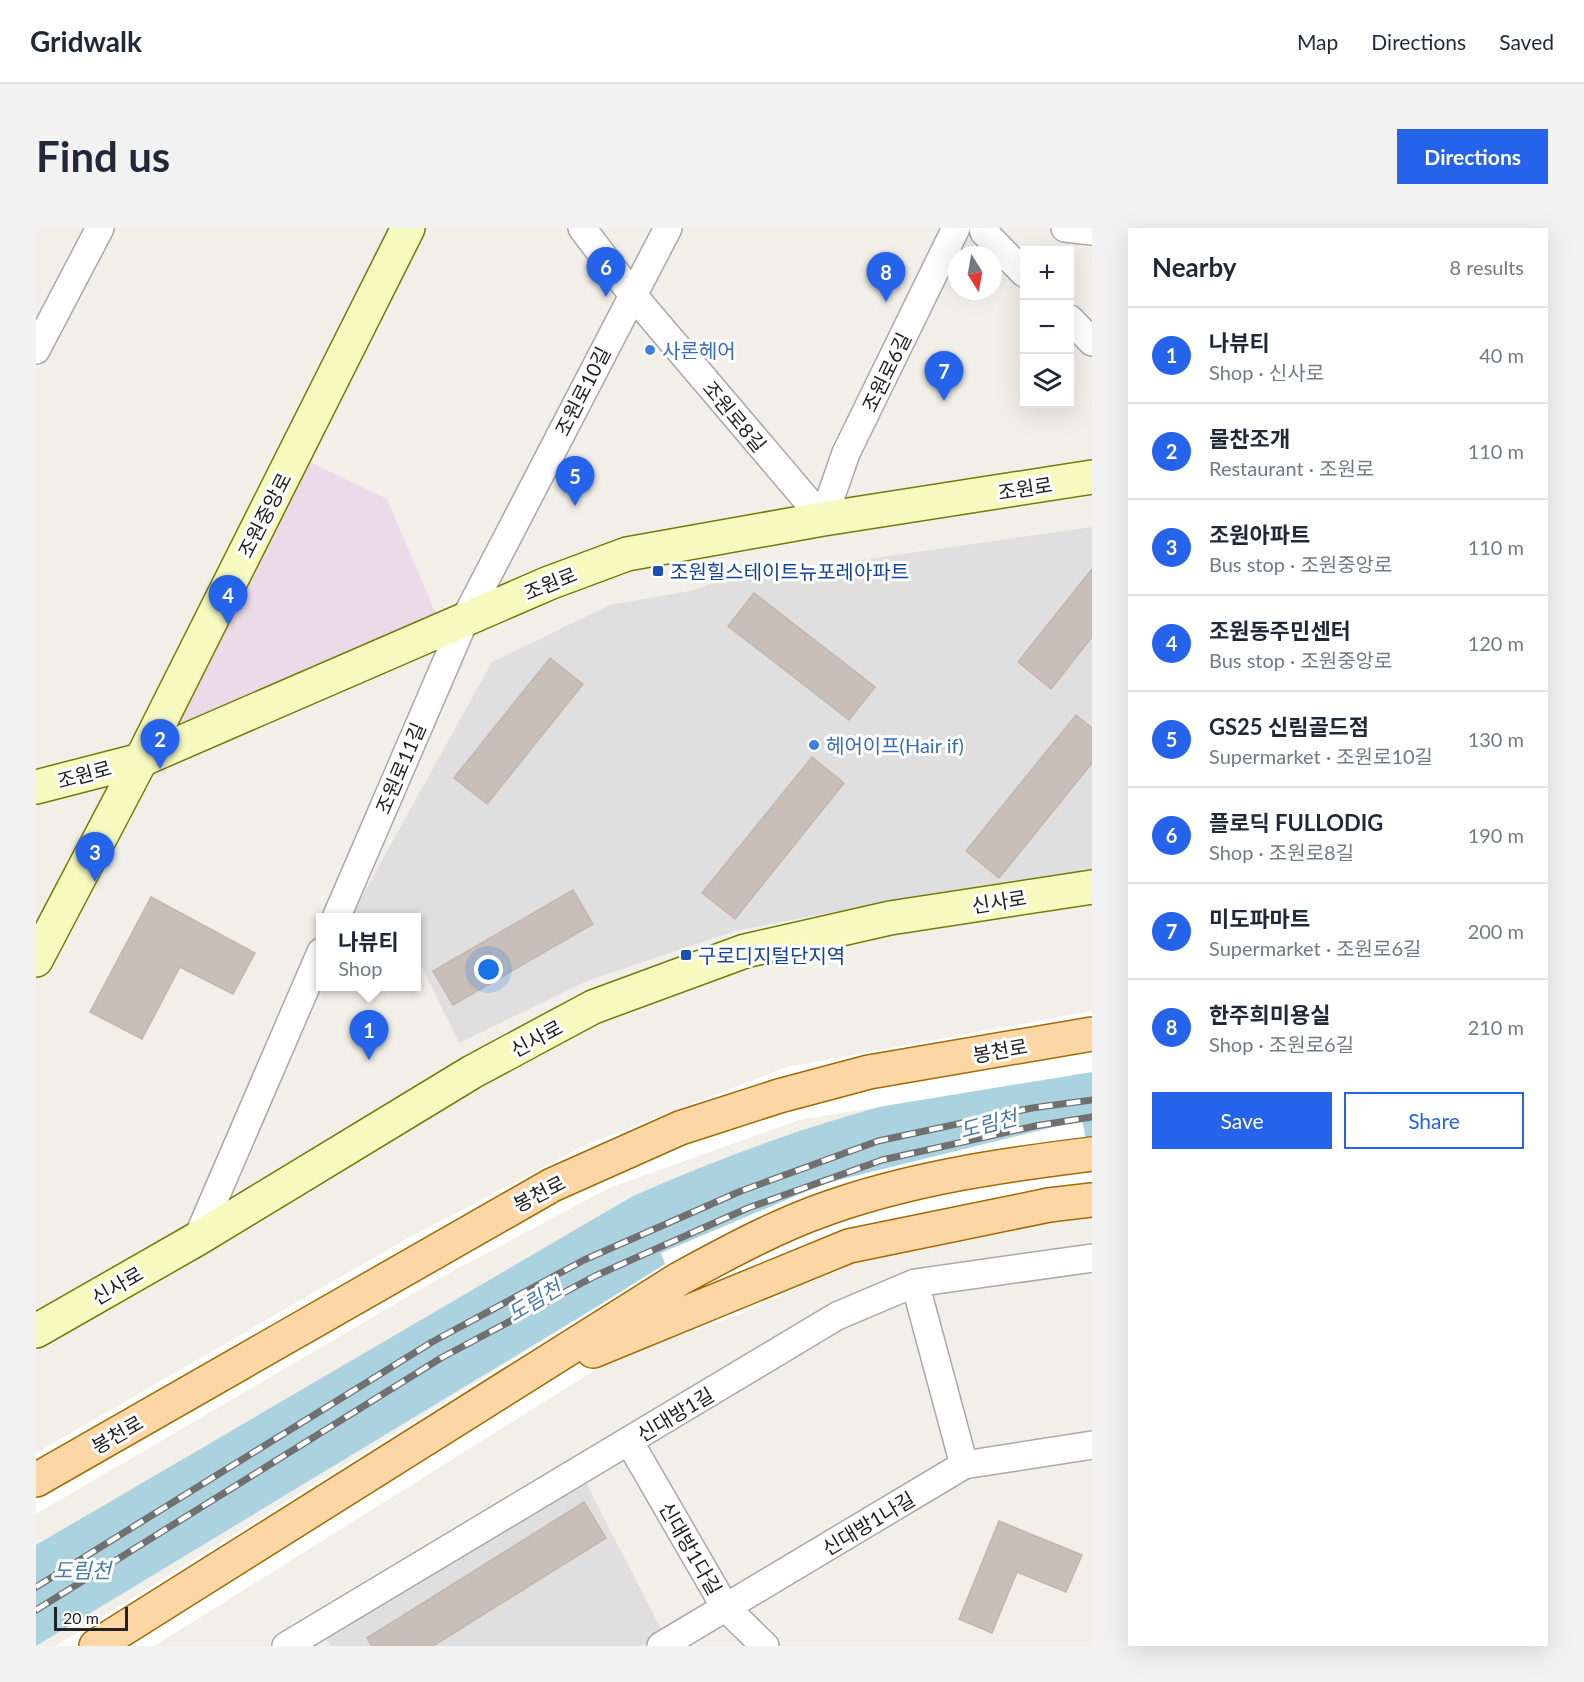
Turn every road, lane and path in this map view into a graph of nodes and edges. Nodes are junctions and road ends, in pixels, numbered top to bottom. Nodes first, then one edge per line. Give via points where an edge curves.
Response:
1 (100, 228) edge
2 (408, 228) edge
3 (582, 228) edge
4 (668, 228) edge
5 (956, 228) edge
6 (983, 228) edge
7 (1065, 228) edge
8 (1092, 231) edge
9 (1020, 269) edge
10 (632, 294) junction
11 (1074, 323) edge
12 (1092, 342) edge
13 (36, 350) edge
14 (1092, 477) edge
15 (823, 519) junction
16 (465, 619) junction
17 (141, 760) junction
18 (36, 787) edge
19 (1092, 888) edge
20 (338, 913) edge
21 (36, 960) edge
22 (316, 964) edge
23 (1092, 1034) edge
24 (1092, 1154) edge
25 (1092, 1200) edge
26 (197, 1239) junction
27 (1092, 1258) edge
28 (915, 1283) junction
29 (36, 1331) edge
30 (516, 1382) junction
31 (629, 1441) junction
32 (1092, 1445) edge
33 (964, 1465) junction
34 (36, 1480) edge
35 (725, 1608) junction
36 (96, 1646) edge
37 (286, 1646) edge
38 (661, 1646) edge
39 (765, 1646) edge

1 - 13 street
2 - 17 street, 조원중앙로
3 - 10 street, 조원로8길
4 - 10 street, 조원로10길
5 - 15 street, 조원로6길 via 846,453
6 - 9 street
7 - 8 street
10 - 15 street, 조원로8길
10 - 16 street, 조원로10길
11 - 12 street
14 - 15 street, 조원로
15 - 16 street, 조원로 via 627,554
16 - 17 street, 조원로
16 - 20 street, 조원로11길
17 - 18 street, 조원로
17 - 21 street, 조원중앙로
19 - 26 street, 신사로 via 890,918 745,951 593,1007 472,1072
22 - 26 street
23 - 34 main road, 봉천로 via 869,1072 680,1128 552,1185
24 - 30 main road via 917,1182 828,1208 757,1238 679,1279
25 - 30 main road via 1048,1205 849,1246
26 - 29 street, 신사로
27 - 28 street, 신대방1길
28 - 31 street, 신대방1길 via 837,1316
28 - 33 street
30 - 36 main road
31 - 35 street, 신대방1다길
31 - 37 street, 신대방1길
32 - 33 street, 신대방1나길
33 - 35 street, 신대방1나길
35 - 38 street, 신대방1나길
35 - 39 street, 신대방1다길

